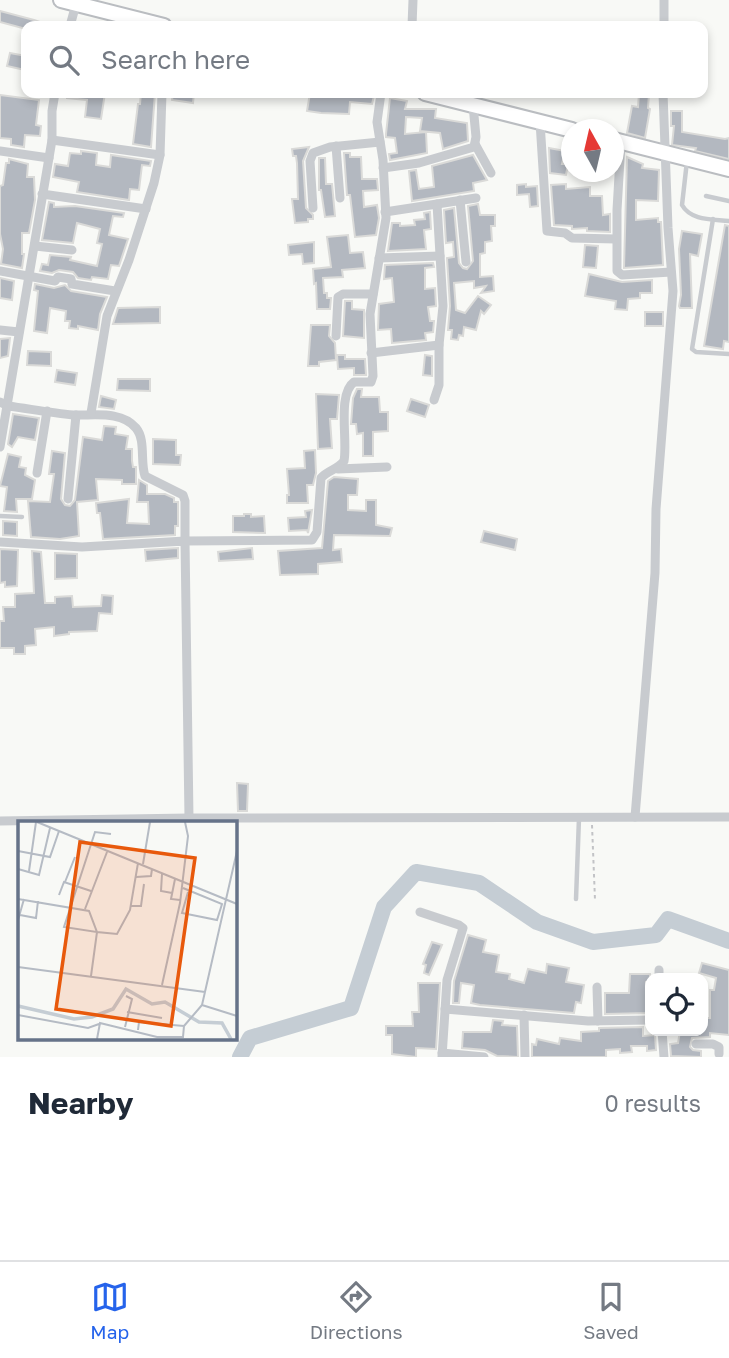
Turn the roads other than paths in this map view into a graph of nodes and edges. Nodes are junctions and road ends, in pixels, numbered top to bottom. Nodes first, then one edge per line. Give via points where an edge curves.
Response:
1 (412, 0) edge
2 (664, 0) edge
3 (71, 1) edge
4 (70, 21) edge
5 (145, 21) edge
6 (412, 21) edge
7 (664, 21) edge
8 (54, 98) edge
9 (162, 98) edge
10 (380, 98) edge
11 (445, 98) edge
12 (663, 98) edge
13 (472, 105) junction
14 (540, 122) junction
15 (561, 127) edge
16 (52, 140) junction
17 (380, 142) junction
18 (624, 143) edge
19 (475, 144) junction
20 (336, 146) junction
21 (0, 151) edge
22 (666, 154) junction
23 (160, 155) junction
24 (49, 158) junction
25 (688, 158) junction
26 (383, 168) junction
27 (729, 169) edge
28 (491, 173) dead end
29 (617, 182) edge
30 (43, 194) junction
31 (706, 196) dead end
32 (340, 198) dead end
33 (476, 198) dead end
34 (460, 201) junction
35 (729, 201) edge
36 (436, 204) junction
37 (313, 208) dead end
38 (146, 209) junction
39 (385, 212) junction
40 (713, 219) junction
41 (729, 221) edge
42 (616, 239) junction
43 (35, 246) junction
44 (72, 250) dead end
45 (440, 256) junction
46 (379, 258) junction
47 (466, 262) dead end
48 (0, 271) edge
49 (671, 272) junction
50 (28, 276) junction
51 (115, 291) junction
52 (373, 294) junction
53 (0, 330) edge
54 (19, 332) junction
55 (336, 336) dead end
56 (439, 345) junction
57 (371, 353) junction
58 (729, 354) edge
59 (434, 400) dead end
60 (4, 404) edge
61 (47, 411) junction
62 (91, 413) junction
63 (76, 415) junction
64 (0, 447) edge
65 (387, 467) dead end
66 (338, 469) junction
67 (37, 473) dead end
68 (68, 499) dead end
69 (0, 516) edge
70 (22, 517) dead end
71 (185, 541) junction
72 (0, 542) edge
73 (579, 817) junction
74 (635, 817) junction
75 (729, 817) edge
76 (189, 818) junction
77 (0, 821) edge
78 (576, 899) dead end
79 (419, 912) dead end
80 (597, 987) dead end
81 (445, 1009) junction
82 (524, 1015) junction
83 (645, 1020) edge
84 (597, 1021) junction
85 (662, 1036) edge
86 (696, 1044) dead end
87 (722, 1054) edge
88 (442, 1055) edge
89 (484, 1057) edge
90 (525, 1057) edge
91 (664, 1057) edge

1 - 6 street
2 - 7 street
3 - 4 street
3 - 5 highway
8 - 16 street
9 - 23 street
10 - 17 street
11 - 13 highway
12 - 22 street
13 - 14 highway
13 - 19 street
14 - 15 highway
14 - 42 street via 547,231 572,238
16 - 23 street
16 - 24 street
17 - 20 street
17 - 26 street
18 - 22 highway
19 - 26 street via 419,163
19 - 28 street
20 - 32 street
20 - 37 street via 313,153 310,161
21 - 24 street
22 - 25 highway
22 - 49 street
23 - 38 street
24 - 30 street
25 - 27 highway
25 - 40 lane via 682,205 690,215
26 - 39 street
29 - 42 street
30 - 38 street
30 - 43 street
31 - 35 lane
33 - 34 street
34 - 36 street
34 - 47 street
36 - 39 street
36 - 45 street
38 - 51 street
39 - 46 street
40 - 41 lane
40 - 58 lane via 692,349
42 - 49 street via 618,273
43 - 44 street
43 - 50 street
45 - 46 street
45 - 56 street via 443,306
46 - 52 street
48 - 50 street
49 - 74 street via 669,363
50 - 51 street via 71,279 72,284
50 - 54 street
51 - 62 street
52 - 55 street via 338,297
52 - 57 street
53 - 54 street
54 - 60 street
56 - 57 street
56 - 59 street via 439,385
57 - 66 street via 372,381 354,382 347,388 346,453
60 - 61 street
60 - 64 street
61 - 63 street
61 - 67 street
62 - 63 street
62 - 71 street via 119,417 137,429 145,476 183,495
63 - 68 street
65 - 66 street
66 - 71 street via 321,478 317,532 312,540
69 - 70 lane
71 - 72 street via 82,547
71 - 76 street
73 - 74 street
73 - 76 street
73 - 78 lane
74 - 75 street
76 - 77 street
79 - 81 street via 463,928 447,980
80 - 84 street
81 - 82 street
81 - 88 street
82 - 84 street
82 - 90 street
83 - 84 street
85 - 91 street
86 - 87 street via 713,1044
88 - 89 street

